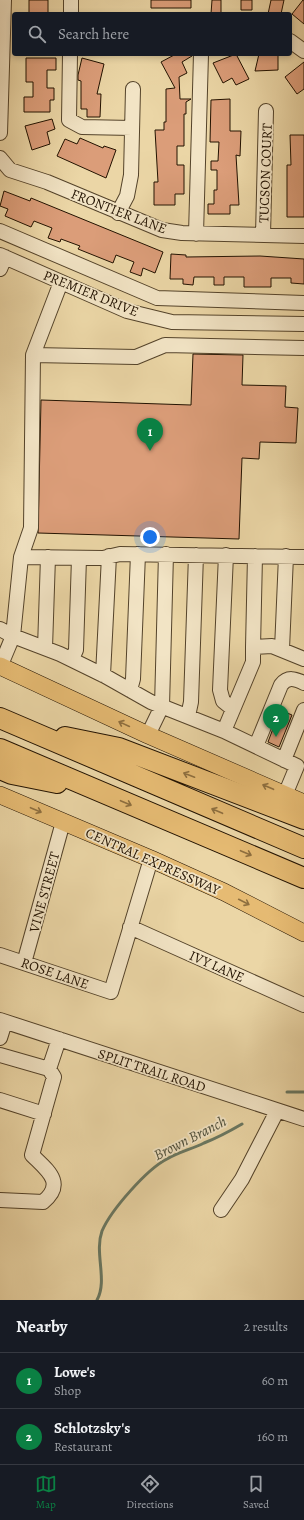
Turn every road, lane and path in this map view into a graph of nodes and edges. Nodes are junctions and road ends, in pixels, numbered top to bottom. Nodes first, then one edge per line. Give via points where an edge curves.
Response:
1 (4, 0) edge
2 (71, 0) edge
3 (71, 12) edge
4 (292, 42) edge
5 (304, 51) edge
6 (70, 56) edge
7 (202, 56) edge
8 (133, 89) dead end
9 (266, 111) dead end
10 (132, 128) junction
11 (0, 133) edge
12 (3, 166) edge
13 (118, 213) junction
14 (0, 231) edge
15 (196, 234) junction
16 (263, 235) junction
17 (304, 236) edge
18 (2, 260) edge
19 (61, 282) junction
20 (304, 303) edge
21 (304, 324) edge
22 (304, 348) edge
23 (33, 355) junction
24 (138, 554) junction
25 (166, 554) junction
26 (196, 555) junction
27 (226, 555) junction
28 (109, 556) junction
29 (255, 556) junction
30 (286, 556) junction
31 (304, 556) edge
32 (21, 557) junction
33 (48, 557) junction
34 (79, 558) junction
35 (0, 629) edge
36 (13, 636) junction
37 (253, 647) junction
38 (45, 648) junction
39 (282, 649) junction
40 (72, 659) junction
41 (304, 659) edge
42 (0, 667) edge
43 (103, 674) junction
44 (304, 683) edge
45 (130, 690) junction
46 (162, 706) junction
47 (233, 709) junction
48 (304, 710) edge
49 (188, 716) junction
50 (0, 718) edge
51 (24, 729) junction
52 (224, 731) junction
53 (148, 735) junction
54 (256, 746) junction
55 (0, 749) edge
56 (295, 764) edge
57 (0, 769) edge
58 (98, 791) junction
59 (0, 795) edge
60 (286, 795) junction
61 (304, 803) edge
62 (304, 819) edge
63 (63, 822) junction
64 (304, 848) edge
65 (151, 858) junction
66 (304, 878) edge
67 (130, 927) junction
68 (304, 933) edge
69 (0, 955) edge
70 (24, 963) junction
71 (304, 1005) edge
72 (3, 1021) edge
73 (0, 1038) edge
74 (59, 1039) junction
75 (0, 1055) edge
76 (49, 1070) junction
77 (0, 1100) edge
78 (277, 1111) junction
79 (44, 1114) junction
80 (304, 1119) edge
81 (0, 1200) edge
82 (221, 1210) dead end

1 - 11 street
2 - 3 street
4 - 5 street
6 - 10 street via 69,120 82,127
7 - 15 street
8 - 10 street
9 - 16 street, TUCSON COURT
10 - 13 street via 131,175 127,196
12 - 13 street, FRONTIER LANE
13 - 15 street, FRONTIER LANE via 162,230
14 - 20 street via 157,298
15 - 16 street, FRONTIER LANE
16 - 17 street, FRONTIER LANE
18 - 19 street, PREMIER DRIVE
19 - 21 street, PREMIER DRIVE via 127,311 172,322
19 - 23 street
22 - 23 street via 165,345 136,357
23 - 32 street via 31,528
24 - 25 street
24 - 28 street
24 - 45 street via 133,679
25 - 26 street
25 - 46 street
26 - 27 street
26 - 49 street via 191,702
27 - 29 street
27 - 47 street via 220,690 223,701
28 - 34 street
28 - 43 street
29 - 30 street
29 - 37 street
30 - 31 street
30 - 39 street
32 - 33 street
32 - 36 street
33 - 34 street
33 - 38 street
34 - 40 street via 76,650
35 - 36 street
36 - 38 street
36 - 42 street
37 - 39 street via 272,646
37 - 47 street via 253,662
38 - 40 street
39 - 41 street
40 - 43 street
53 -> 42 main road
43 - 45 street
44 - 54 street via 284,680
45 - 46 street
46 - 49 street
46 - 53 street
47 - 52 street
48 - 56 street
49 - 52 street
50 - 51 highway
62 -> 51 highway via 119,748
64 -> 51 highway
52 - 54 street
60 -> 53 main road
54 - 56 street
55 - 58 highway
56 - 60 street
57 - 58 highway via 12,774
58 -> 66 highway
59 -> 63 main road, CENTRAL EXPRESSWAY
60 - 61 main road
63 - 65 main road, CENTRAL EXPRESSWAY
63 - 70 street, VINE STREET
65 - 67 street
65 -> 68 main road, CENTRAL EXPRESSWAY
67 - 70 street, ROSE LANE via 110,992
67 - 71 street, IVY LANE
69 - 70 street, ROSE LANE
72 - 73 street
72 - 74 street, SPLIT TRAIL ROAD
74 - 76 street
74 - 78 street, SPLIT TRAIL ROAD
75 - 76 street
76 - 79 street via 54,1077
77 - 79 street
78 - 80 street, SPLIT TRAIL ROAD
78 - 82 street via 242,1179
79 - 81 street via 32,1155 52,1175 54,1186 51,1196 43,1202

